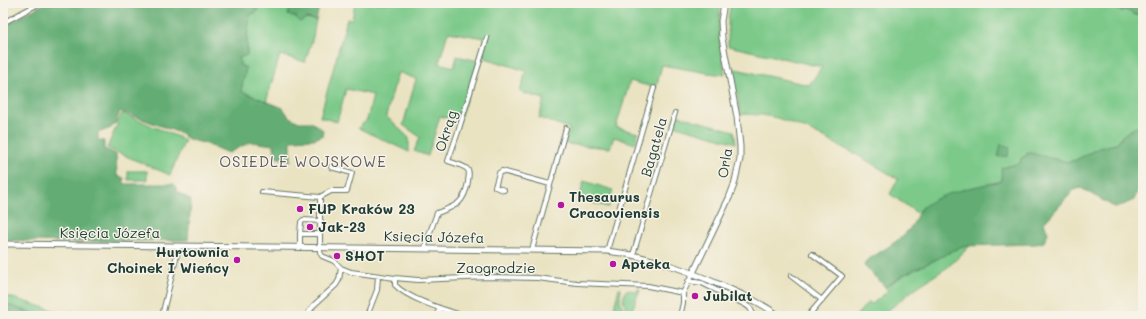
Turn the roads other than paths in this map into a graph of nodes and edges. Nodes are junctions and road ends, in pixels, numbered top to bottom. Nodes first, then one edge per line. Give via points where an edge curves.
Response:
1 (40, 3) edge
2 (724, 3) edge
3 (3, 23) edge
4 (487, 38) dead end
5 (654, 88) dead end
6 (675, 113) dead end
7 (566, 128) dead end
8 (331, 167) dead end
9 (550, 184) junction
10 (504, 190) dead end
11 (262, 192) dead end
12 (320, 197) junction
13 (320, 221) junction
14 (300, 234) junction
15 (320, 234) junction
16 (3, 244) edge
17 (178, 246) junction
18 (300, 248) junction
19 (320, 248) junction
20 (426, 249) junction
21 (532, 250) junction
22 (607, 252) junction
23 (812, 254) dead end
24 (633, 255) junction
25 (342, 268) junction
26 (693, 273) junction
27 (378, 276) junction
28 (791, 276) dead end
29 (396, 278) junction
30 (688, 281) junction
31 (683, 293) junction
32 (822, 300) junction
33 (440, 308) junction
34 (162, 316) edge
35 (306, 316) edge
36 (367, 316) edge
37 (436, 316) edge
38 (464, 316) edge
39 (680, 316) edge
40 (754, 316) edge
41 (779, 316) edge
42 (808, 316) edge

1 - 3 street
2 - 26 street, Orla via 721,20 722,38 737,117 740,159 729,198
4 - 20 street, Okrąg via 448,161 467,169 469,173 466,190 454,207 437,213
5 - 22 street
6 - 24 street, Bagatela
7 - 9 street
8 - 12 street via 352,173 347,191 331,191
9 - 10 street via 502,171 495,187
9 - 21 street
11 - 12 street
12 - 13 street
13 - 14 street via 303,220
13 - 15 street
14 - 15 street
14 - 18 street
15 - 19 street
16 - 17 street, Księcia Józefa
17 - 18 street, Księcia Józefa
17 - 34 street
18 - 19 street, Księcia Józefa
19 - 20 street, Księcia Józefa
19 - 25 street, Zaogrodzie via 322,256
20 - 21 street, Księcia Józefa
21 - 22 street, Księcia Józefa
22 - 24 street, Księcia Józefa
23 - 32 street via 842,276
24 - 26 street, Księcia Józefa
25 - 27 street, Zaogrodzie
25 - 35 street via 336,285
26 - 30 street, Orla
26 - 41 street, Księcia Józefa via 756,301
27 - 29 street, Zaogrodzie
27 - 36 street via 378,290
28 - 32 street
29 - 31 street, Zaogrodzie via 537,278 577,283 648,286
29 - 33 street via 395,284 401,291
30 - 31 street, Orla
30 - 40 street via 702,283 746,305
31 - 39 street, Orla
32 - 42 street
33 - 37 street
33 - 38 street

